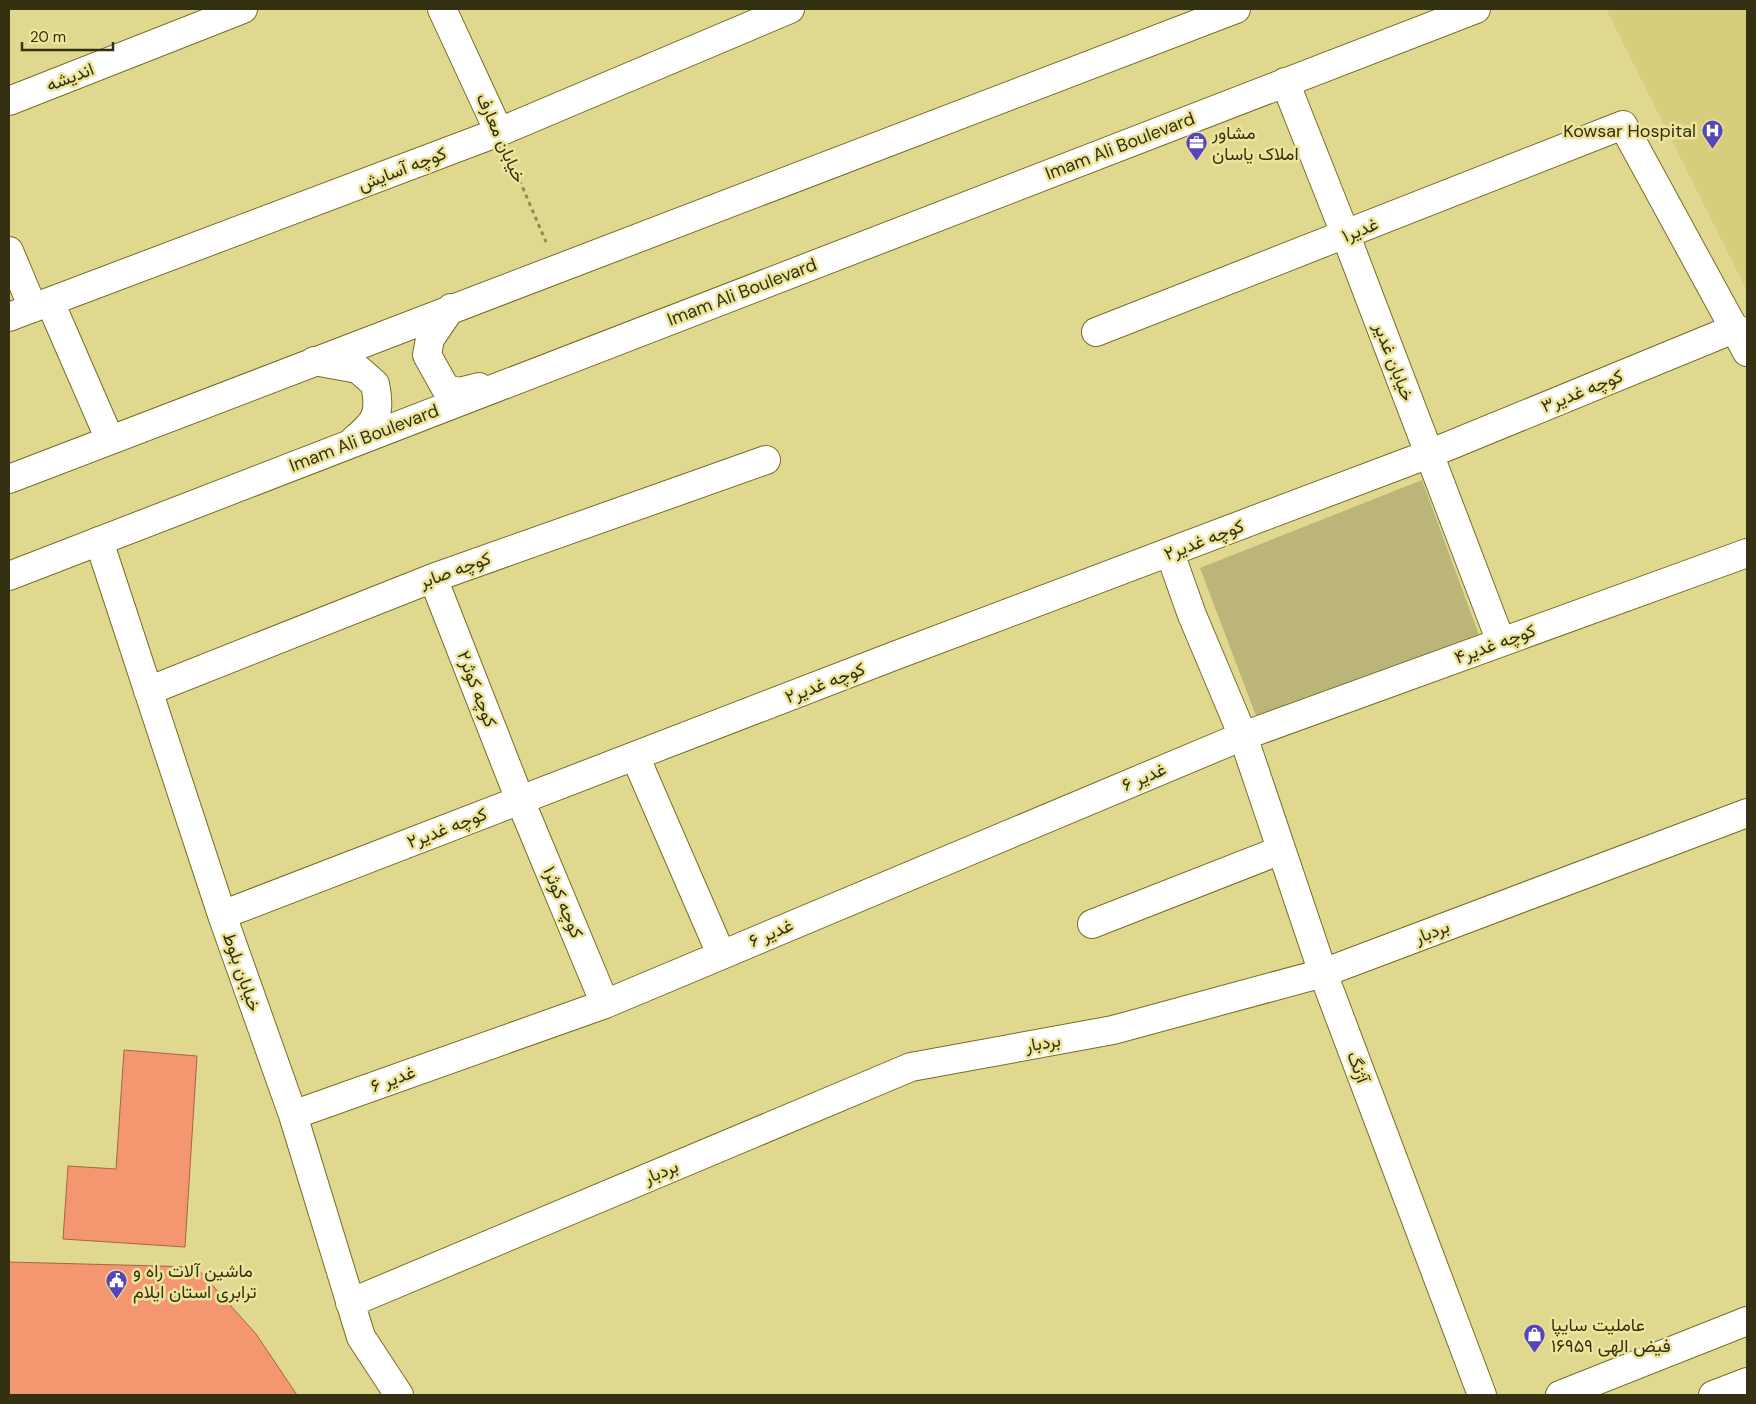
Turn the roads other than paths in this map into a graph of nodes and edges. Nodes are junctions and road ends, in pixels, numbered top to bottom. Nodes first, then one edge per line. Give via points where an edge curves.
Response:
1 (243, 9) edge
2 (442, 9) edge
3 (790, 9) edge
4 (1236, 9) edge
5 (1476, 9) edge
6 (1196, 16) edge
7 (1285, 82) junction
8 (9, 101) edge
9 (499, 132) junction
10 (1346, 236) junction
11 (9, 251) edge
12 (451, 308) junction
13 (31, 309) edge
14 (1096, 332) dead end
15 (1741, 340) edge
16 (314, 361) junction
17 (529, 375) junction
18 (110, 440) junction
19 (349, 444) junction
20 (1429, 454) junction
21 (766, 460) dead end
22 (9, 479) edge
23 (99, 542) junction
24 (1170, 553) junction
25 (1747, 553) edge
26 (9, 576) edge
27 (433, 578) junction
28 (1501, 642) junction
29 (148, 691) junction
30 (1243, 736) junction
31 (635, 756) junction
32 (520, 800) junction
33 (1747, 813) edge
34 (1281, 850) junction
35 (222, 915) junction
36 (1092, 924) dead end
37 (721, 954) junction
38 (1323, 973) junction
39 (605, 1004) junction
40 (293, 1115) junction
41 (350, 1303) junction
42 (1747, 1321) edge
43 (1747, 1382) edge
44 (399, 1395) edge
45 (1482, 1395) edge
46 (1560, 1395) edge
47 (1714, 1395) edge

1 - 8 street, اندیشه
2 - 9 street, خیابان معارف
3 - 9 street, کوچه آسایش
4 - 6 street
5 - 7 street, Imam Ali Boulevard
6 - 12 street
7 - 10 street, خیابان غدیر
7 - 17 street, Imam Ali Boulevard
9 - 13 street, کوچه آسایش
10 - 14 street, غدیر۱
10 - 15 street, غدیر۱ via 1623,125
10 - 20 street, خیابان غدیر
11 - 13 street
12 - 16 street
12 - 17 street via 430,339 426,355 446,389 459,392
13 - 18 street
15 - 20 street, کوچه غدیر۳
16 - 18 street
16 - 19 street via 358,370 376,384 378,414 367,430
17 - 19 street, Imam Ali Boulevard
18 - 22 street
19 - 23 street, Imam Ali Boulevard
20 - 24 street, کوچه غدیر۲
20 - 28 street, خیابان غدیر
21 - 27 street, کوچه صابر
23 - 26 street, Imam Ali Boulevard
23 - 29 street, خیابان بلوط
24 - 30 street, آژنگ via 1192,615
24 - 31 street, کوچه غدیر۲
25 - 28 street, کوچه غدیر۴
27 - 29 street, کوچه صابر
27 - 32 street, کوچه کوثر۲
28 - 30 street, کوچه غدیر۴
29 - 35 street, خیابان بلوط
30 - 34 street, آژنگ
30 - 37 street, غدیر ۶
31 - 32 street, کوچه غدیر۲
31 - 37 street
32 - 35 street, کوچه غدیر۲
32 - 39 street, کوچه کوثر۱
33 - 38 street, بردبار
34 - 36 street
34 - 38 street, آژنگ
35 - 40 street, خیابان بلوط
37 - 39 street, غدیر ۶
38 - 41 street, بردبار via 1113,1030 911,1067
38 - 45 street, آژنگ
39 - 40 street, غدیر ۶
40 - 41 street, خیابان بلوط
41 - 44 street, خیابان بلوط via 361,1338
42 - 46 street
43 - 47 street

